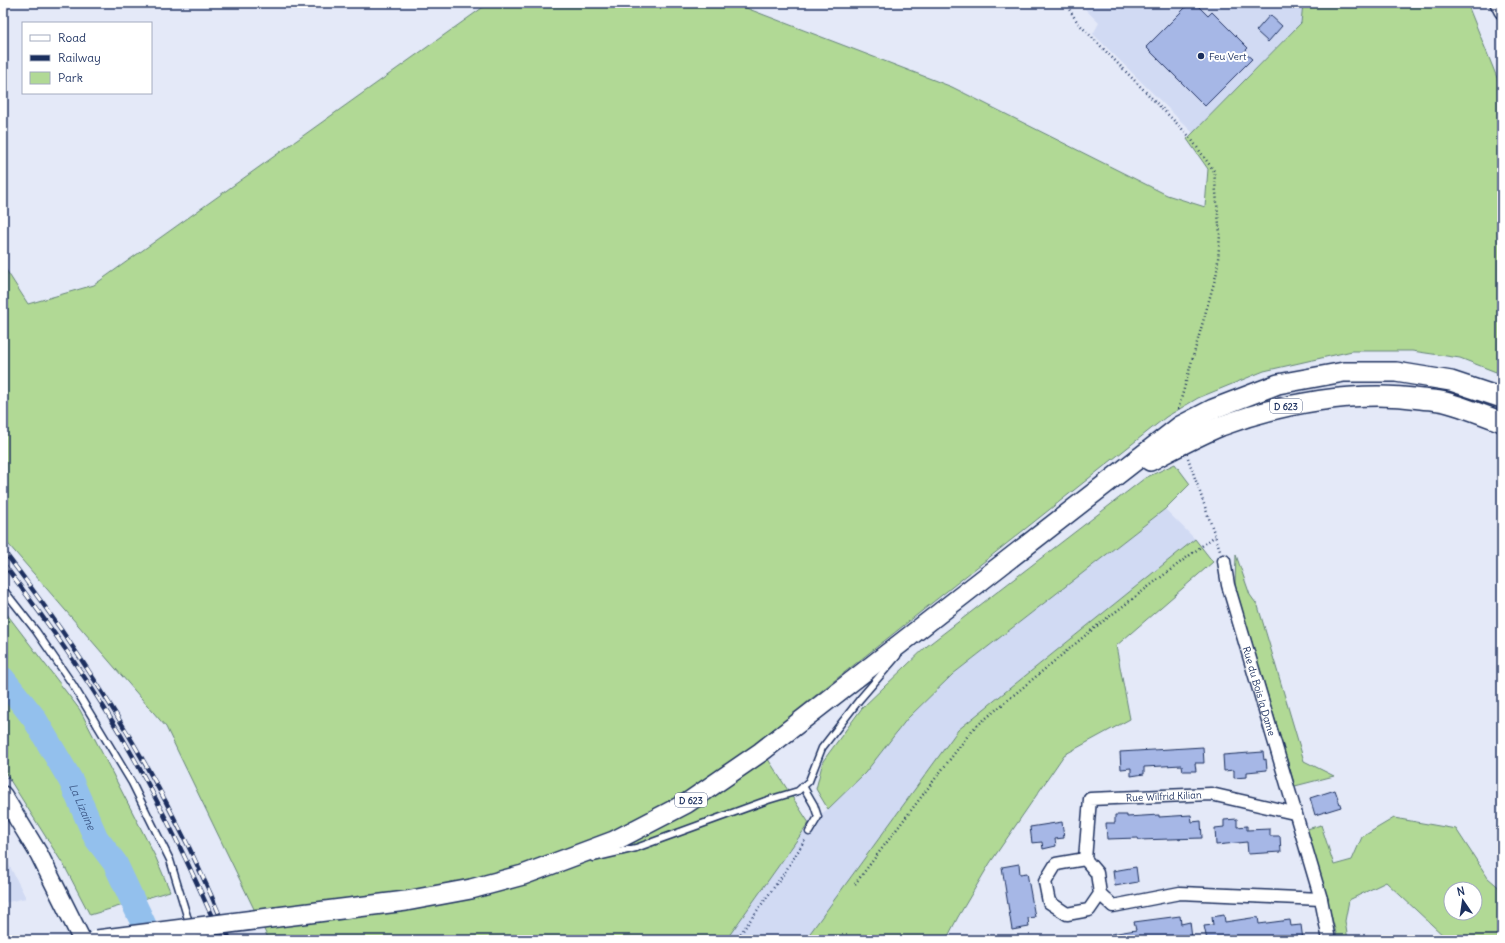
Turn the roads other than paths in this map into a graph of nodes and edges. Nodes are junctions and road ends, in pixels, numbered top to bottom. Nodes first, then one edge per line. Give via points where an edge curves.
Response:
1 (1498, 3) edge
2 (1502, 11) edge
3 (1502, 398) edge
4 (1502, 422) edge
5 (1182, 435) junction
6 (1224, 561) road end
7 (3, 589) edge
8 (920, 630) junction
9 (803, 786) junction
10 (3, 796) edge
11 (1294, 812) junction
12 (809, 832) road end
13 (1084, 859) junction
14 (523, 875) junction
15 (1100, 894) junction
16 (1321, 899) junction
17 (82, 940) edge
18 (97, 940) edge
19 (196, 940) edge
20 (1328, 940) edge

1 - 2 street
3 - 5 main road, D 623 via 1451,381 1396,372 1344,372 1278,384 1213,409
4 - 5 main road, D 623 via 1444,402 1396,395 1285,406
5 - 8 main road, D 623 via 1140,466 1087,499
6 - 11 street, Rue du Bois la Dame via 1228,585
7 - 19 lane via 73,685 132,783 170,860
8 - 9 lane via 860,699 822,748 809,781
8 - 14 main road, D 623 via 761,752 687,803 614,841
9 - 12 lane via 818,817
9 - 14 lane via 798,791 636,848
10 - 17 main road via 39,854
11 - 13 street, Rue Wilfrid Kilian via 1211,794 1090,799
11 - 16 street, Rue du Bois la Dame
13 - 15 street via 1097,873
13 - 15 street via 1056,864 1045,882 1049,902 1067,914 1089,910
14 - 18 main road, D 623, bridge via 471,889 406,901
15 - 16 street via 1113,906 1180,893
16 - 20 street, Rue du Bois la Dame

